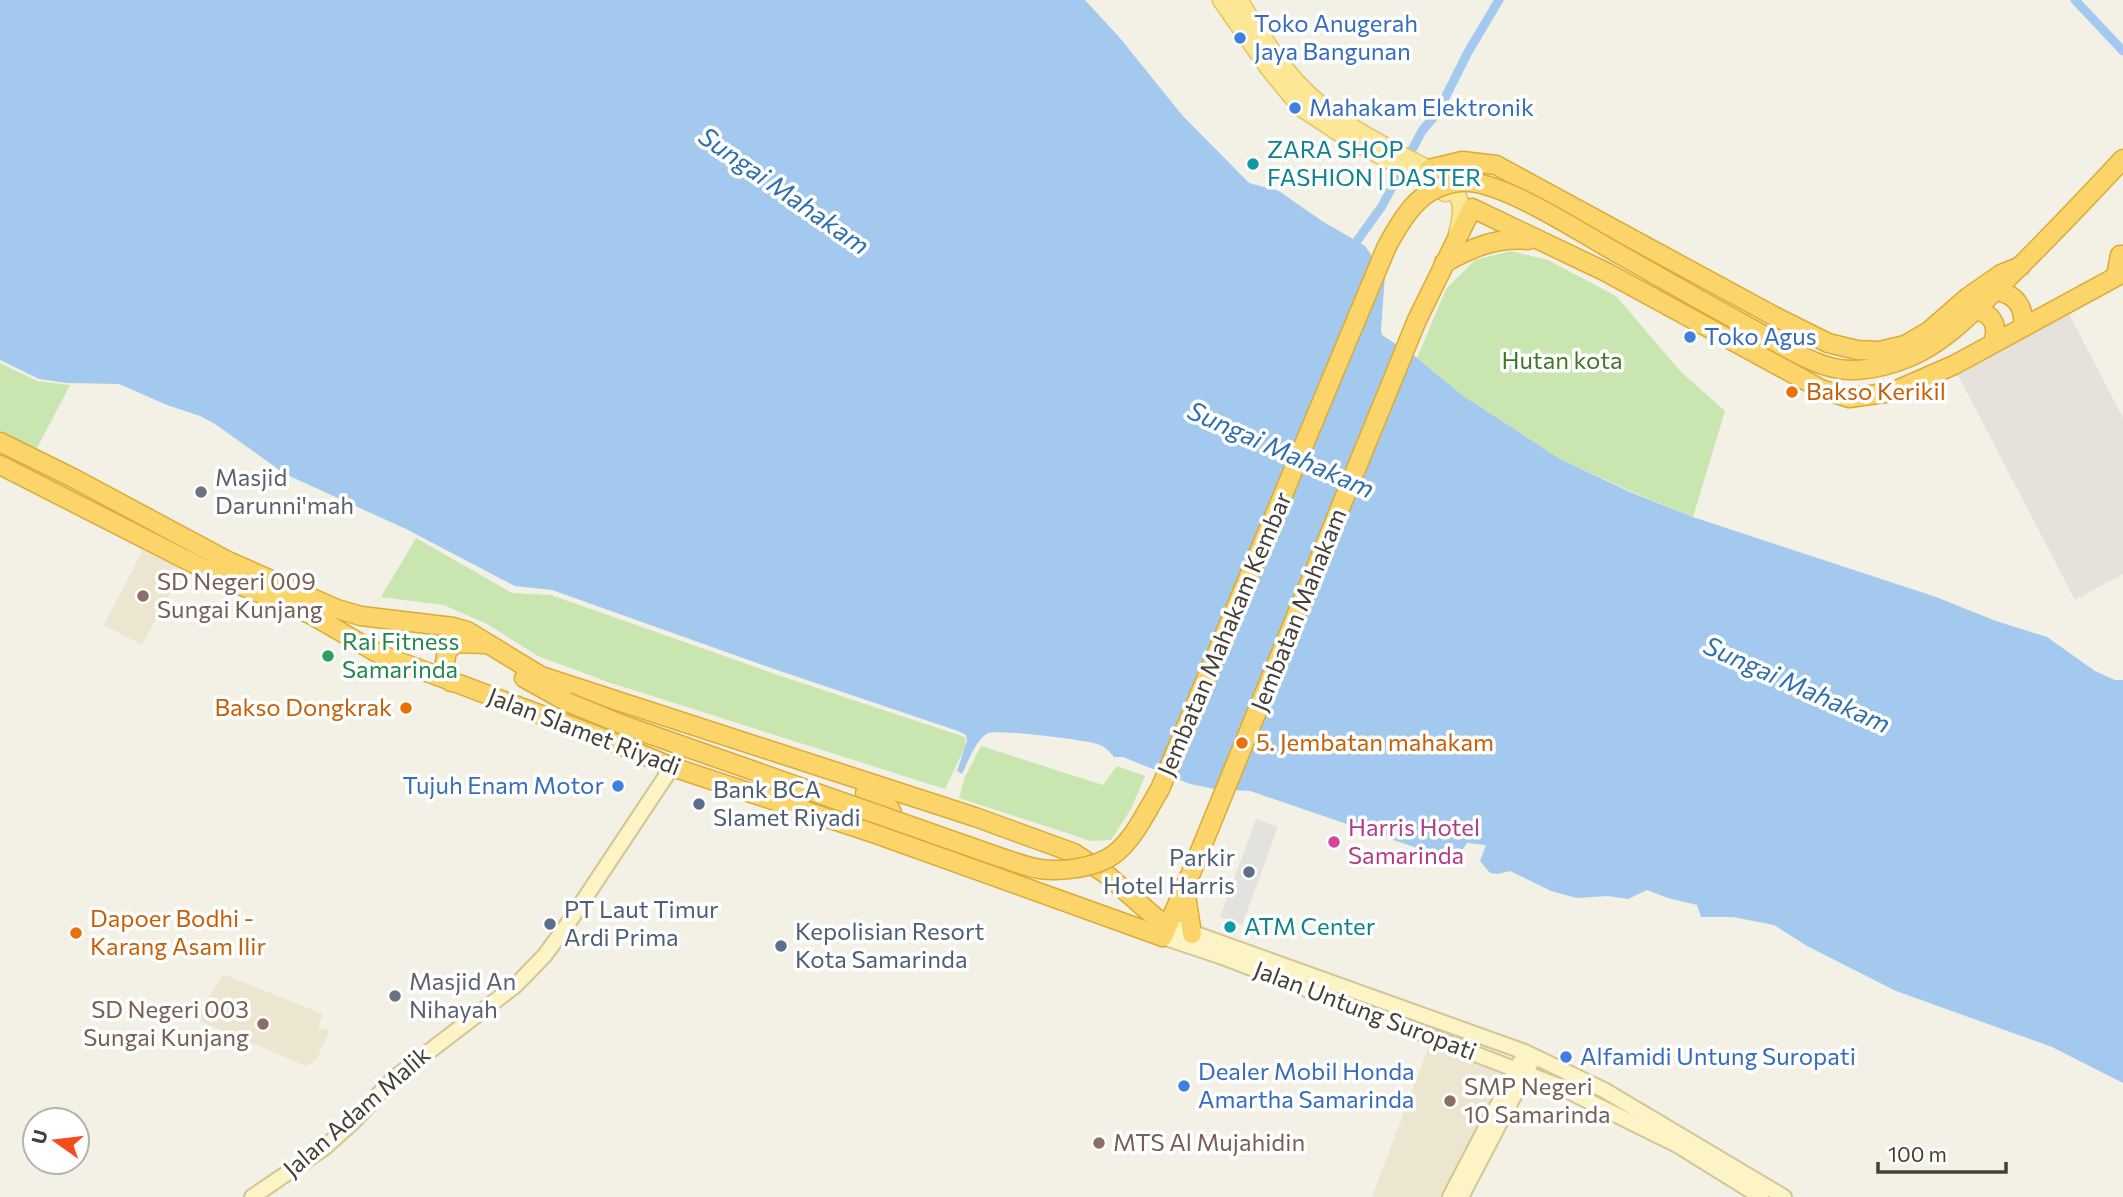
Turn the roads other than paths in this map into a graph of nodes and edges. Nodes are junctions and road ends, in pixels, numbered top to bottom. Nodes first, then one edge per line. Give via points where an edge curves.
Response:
1 (1221, 0) edge
2 (1239, 0) edge
3 (2123, 159) edge
4 (1429, 169) junction
5 (1466, 205) junction
6 (1538, 241) junction
7 (2122, 251) edge
8 (1444, 263) junction
9 (2021, 266) junction
10 (2120, 275) edge
11 (1995, 291) junction
12 (1975, 310) junction
13 (2023, 327) junction
14 (1992, 344) junction
15 (0, 442) edge
16 (0, 465) edge
17 (73, 478) junction
18 (62, 495) junction
19 (489, 645) junction
20 (451, 682) junction
21 (757, 747) junction
22 (672, 767) junction
23 (1160, 789) joint
24 (880, 835) junction
25 (1185, 889) junction
26 (1160, 931) junction
27 (1192, 934) junction
28 (1530, 1054) junction
29 (1522, 1070) junction
30 (252, 1197) edge
31 (1450, 1197) edge
32 (1461, 1197) edge
33 (1761, 1197) edge
34 (1784, 1197) edge

1 - 5 main road via 1301,108
2 - 4 main road via 1275,56 1314,100 1355,129
3 - 9 highway, Jembatan Mahakam Kembar
4 - 5 main road
4 - 9 highway via 1462,161 1496,165 1774,316 1828,343 1857,351 1905,345 2001,274
5 - 6 highway
5 - 8 highway, Jembatan Mahakam
6 - 8 highway via 1494,241
6 - 14 highway via 1606,272 1821,388 1849,398 1892,392
7 - 10 highway
8 - 25 highway, Jembatan Mahakam
9 - 11 highway, Jembatan Mahakam Kembar
10 - 13 highway
11 - 12 highway, Jembatan Mahakam Kembar
11 - 13 highway via 2018,302
12 - 14 highway via 1994,322
12 - 23 highway, Jembatan Mahakam Kembar, bridge via 1910,357 1852,370 1822,364 1522,200 1479,183 1460,182 1424,194 1405,214 1387,246
13 - 14 highway
15 - 17 highway, Jalan Slamet Riyadi
16 - 18 highway, Jalan Slamet Riyadi
17 - 18 highway
17 - 19 highway, Jalan Slamet Riyadi via 226,560 337,609 453,627
18 - 20 highway, Jalan Slamet Riyadi via 218,576 310,614 379,654
19 - 20 highway via 456,643 447,651 444,667
19 - 21 highway, Jalan Slamet Riyadi via 541,676
19 - 23 highway, Jalan Slamet Riyadi, bridge via 510,670 567,702 626,726 1040,869 1088,866 1113,855 1133,833
20 - 22 highway, Jalan Slamet Riyadi
21 - 24 highway via 765,756 883,801 893,818
21 - 26 highway, Jalan Slamet Riyadi via 1074,853 1156,918
22 - 24 highway, Jalan Slamet Riyadi
22 - 30 main road, Jalan Adam Malik via 569,922 516,985 393,1079 324,1148
24 - 26 highway, Jalan Slamet Riyadi
25 - 26 highway, Jembatan Mahakam
25 - 27 highway
26 - 27 main road, Jalan Slamet Riyadi
26 - 29 main road, Jalan Untung Suropati
27 - 28 main road, Jalan Untung Suropati
28 - 29 main road
28 - 34 main road, Jalan Untung Suropati via 1604,1090
29 - 31 main road
29 - 32 main road
29 - 33 main road, Jalan Untung Suropati via 1679,1146

